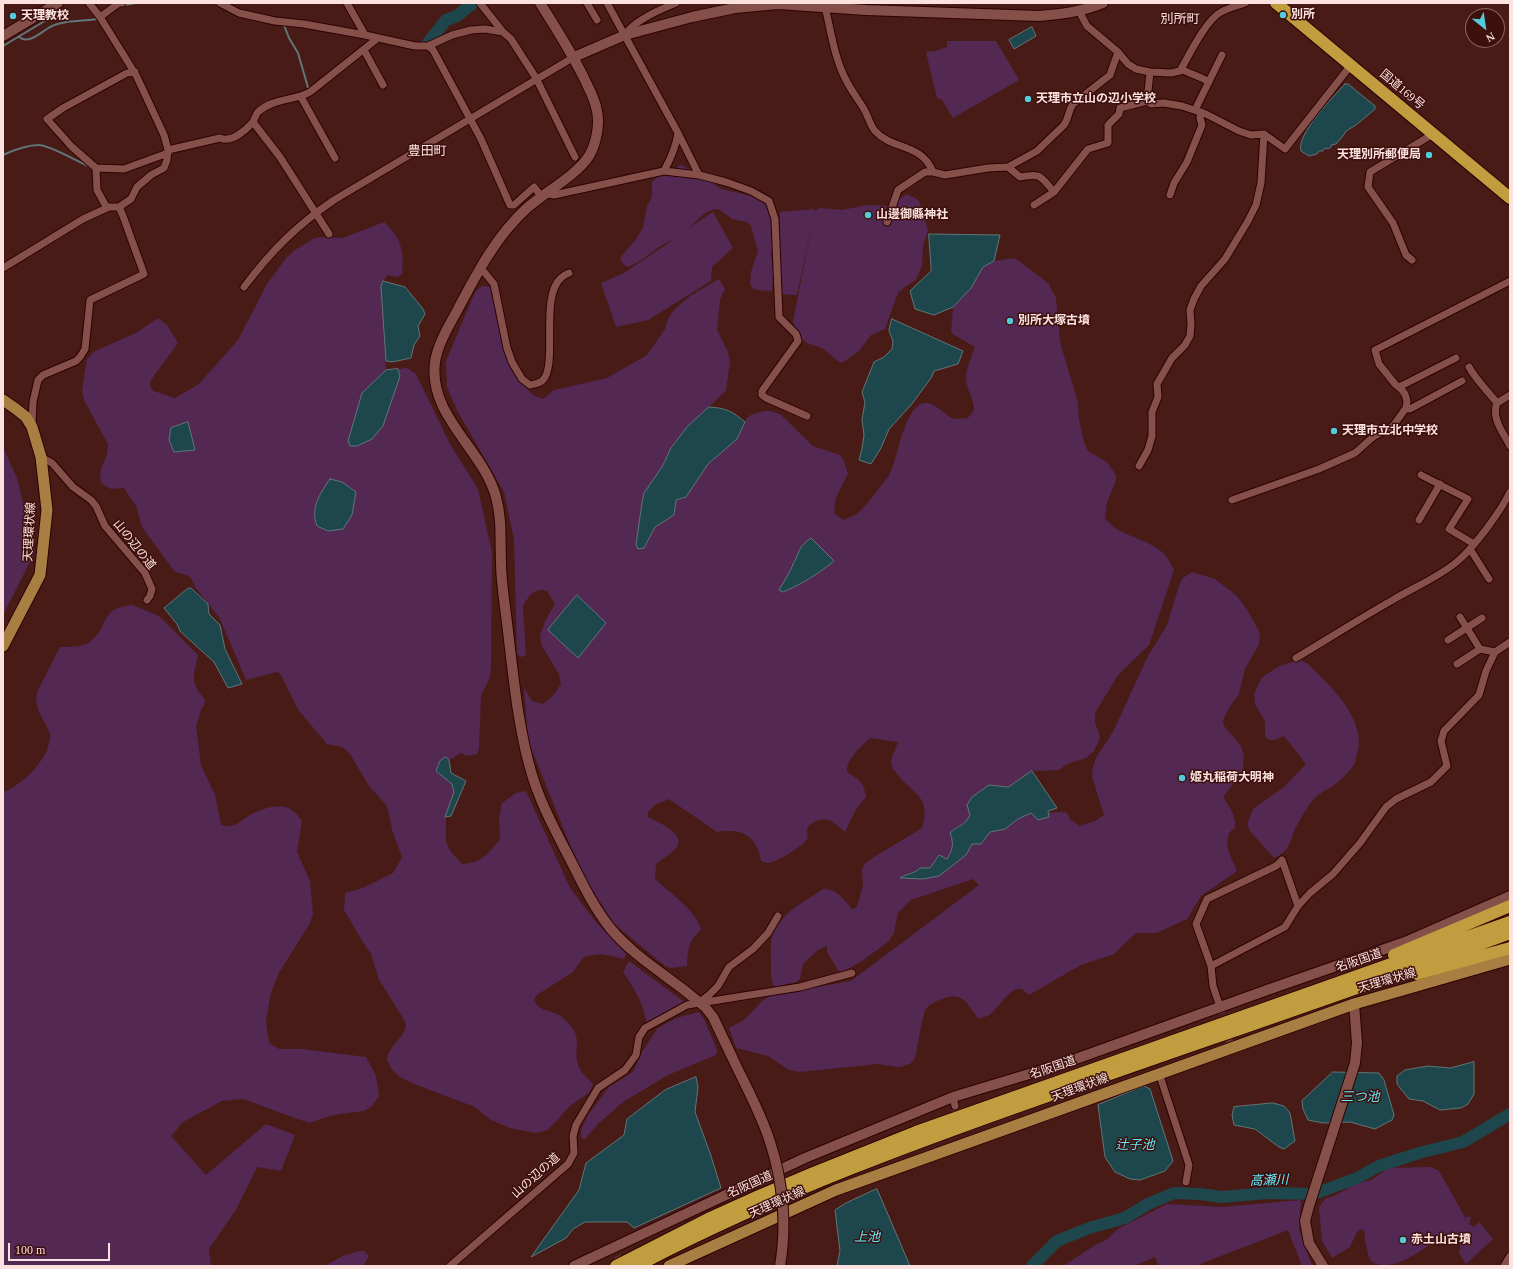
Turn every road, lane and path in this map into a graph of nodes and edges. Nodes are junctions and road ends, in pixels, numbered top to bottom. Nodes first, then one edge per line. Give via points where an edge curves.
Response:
1 (58, 3) edge
2 (89, 3) edge
3 (122, 3) edge
4 (220, 3) edge
5 (348, 3) edge
6 (480, 3) edge
7 (540, 3) edge
8 (587, 3) edge
9 (607, 3) edge
10 (676, 3) edge
11 (1103, 3) edge
12 (1245, 3) edge
13 (1276, 3) edge
14 (736, 5) edge
15 (865, 6) edge
16 (825, 8) junction
17 (1079, 11) junction
18 (100, 17) junction
19 (597, 20) dead end
20 (503, 32) junction
21 (365, 35) junction
22 (625, 35) junction
23 (3, 36) edge
24 (378, 38) junction
25 (428, 46) junction
26 (364, 50) junction
27 (1118, 52) junction
28 (572, 54) junction
29 (1222, 55) dead end
30 (1351, 65) junction
31 (1181, 69) junction
32 (135, 72) junction
33 (1150, 72) junction
34 (536, 78) junction
35 (1209, 82) junction
36 (383, 85) dead end
37 (301, 97) junction
38 (1147, 101) junction
39 (1198, 111) junction
40 (470, 119) junction
41 (253, 122) junction
42 (678, 132) junction
43 (1264, 134) junction
44 (1433, 134) junction
45 (168, 151) junction
46 (574, 157) dead end
47 (335, 158) dead end
48 (1008, 167) junction
49 (96, 168) junction
50 (664, 171) junction
51 (933, 172) junction
52 (698, 175) junction
53 (1054, 192) junction
54 (543, 195) junction
55 (1170, 195) dead end
56 (1510, 198) edge
57 (1034, 205) dead end
58 (119, 207) junction
59 (107, 208) junction
60 (316, 213) junction
61 (887, 222) dead end
62 (329, 234) dead end
63 (1412, 260) dead end
64 (480, 267) junction
65 (3, 268) edge
66 (568, 273) dead end
67 (1510, 281) edge
68 (244, 287) dead end
69 (1456, 358) dead end
70 (1469, 367) dead end
71 (1462, 381) dead end
72 (1399, 387) junction
73 (1510, 395) edge
74 (3, 400) edge
75 (1496, 402) junction
76 (1406, 408) junction
77 (807, 416) dead end
78 (32, 427) junction
79 (1510, 446) edge
80 (41, 457) junction
81 (1139, 466) dead end
82 (1421, 475) dead end
83 (1440, 484) junction
84 (1510, 492) edge
85 (1232, 500) dead end
86 (1419, 520) dead end
87 (1472, 547) junction
88 (1489, 579) dead end
89 (147, 600) dead end
90 (1460, 617) dead end
91 (1482, 618) dead end
92 (1466, 628) junction
93 (1448, 640) dead end
94 (1510, 642) edge
95 (3, 646) edge
96 (1480, 649) junction
97 (1495, 652) junction
98 (1296, 658) dead end
99 (1457, 664) dead end
100 (1510, 896) edge
101 (1298, 906) junction
102 (1510, 906) edge
103 (778, 916) dead end
104 (1510, 922) edge
105 (1510, 933) edge
106 (1510, 948) edge
107 (1510, 958) edge
108 (1211, 966) junction
109 (852, 972) dead end
110 (699, 1002) junction
111 (1283, 1003) junction
112 (1354, 1004) junction
113 (1220, 1008) junction
114 (1215, 1037) junction
115 (1159, 1073) junction
116 (1186, 1182) dead end
117 (1510, 1256) edge
118 (450, 1266) edge
119 (574, 1266) edge
120 (616, 1266) edge
121 (637, 1266) edge
122 (669, 1266) edge
123 (780, 1266) edge
124 (1323, 1266) edge
125 (1504, 1266) edge

1 - 23 street
2 - 18 street
3 - 18 street
4 - 21 street via 239,13 275,21
5 - 21 street
6 - 20 street
7 - 28 street
8 - 19 street
9 - 22 street
10 - 22 street via 630,28
11 - 17 street
12 - 31 street via 1214,17
13 - 30 highway, 国道169号
14 - 16 street via 778,4
14 - 22 street
15 - 16 street
15 - 17 street via 1039,16
16 - 51 street via 843,73 875,131 925,158
17 - 27 street via 1087,26
18 - 32 street
20 - 25 street via 471,30
20 - 34 street via 511,39
21 - 24 street
22 - 28 street
22 - 42 street
24 - 25 street via 415,46
24 - 26 street
25 - 40 street via 433,50
26 - 36 street
26 - 37 street
27 - 33 street via 1128,64
27 - 48 street via 1110,76 1073,104 1064,125 1037,150
28 - 34 street
28 - 54 street via 597,111 595,140 589,155 575,170
29 - 35 street
30 - 43 street via 1285,149
30 - 44 highway, 国道169号
31 - 33 street via 1171,73
31 - 35 street
32 - 45 street via 164,135
32 - 49 street via 127,73 62,108 47,119 72,147
33 - 38 street
34 - 40 street
34 - 46 street
35 - 39 street
37 - 41 street via 269,105 258,112
37 - 47 street
38 - 39 street via 1150,104 1164,103
38 - 53 street via 1120,108 1119,114 1108,125 1108,143 1084,152
39 - 43 street via 1239,131 1251,135
39 - 55 street via 1202,125
40 - 54 street via 510,206 514,206 534,187
40 - 60 street
41 - 45 street via 230,139 220,138
41 - 60 street via 280,157
42 - 50 street via 677,145
42 - 52 street
43 - 81 street via 1261,183 1256,205 1225,259 1201,286 1194,299 1190,310 1190,336 1172,358 1157,384 1158,397 1152,412 1152,436
44 - 56 highway, 国道169号
44 - 63 street via 1370,172 1368,187 1393,223 1406,254
45 - 49 street via 124,169
45 - 58 street via 164,168 146,179 137,187 131,199
48 - 51 street via 946,175
48 - 53 street via 1020,177 1039,175
49 - 59 street via 97,190
50 - 52 street
50 - 54 street via 554,195
51 - 61 street via 925,172 898,190
52 - 77 street via 751,191 769,201 775,219 779,317 796,334 798,341 762,395
53 - 57 street
54 - 64 street via 501,236
58 - 59 street
58 - 78 street via 144,274 90,300 85,349 76,361 42,375 38,380 33,402
59 - 65 street via 83,219
60 - 62 street
60 - 68 street via 291,233 263,262
64 - 66 street via 494,284 512,362 522,379 530,385 538,384 546,375 549,364 551,301 560,278
64 - 110 street via 443,338 435,364 434,381 445,412 486,472 498,504 502,533 504,604 519,716 530,770 549,818 589,896 604,919 625,944
67 - 72 street via 1375,350 1384,372
69 - 72 street
70 - 75 street
71 - 76 street via 1410,409
72 - 76 street via 1405,394
73 - 75 street
74 - 78 main road, 天理環状線 via 26,417
75 - 79 street via 1495,418
76 - 85 street via 1393,426 1373,437 1355,453 1319,469
78 - 80 main road, 天理環状線
80 - 89 street, 山の辺の道 via 52,463 73,487 96,506 105,526 145,573 152,589
80 - 95 main road, 天理環状線 via 47,510 40,575
82 - 83 street
83 - 86 street
83 - 87 street via 1468,499 1449,529
84 - 87 street
87 - 88 street
87 - 98 street via 1447,569
90 - 92 street
91 - 92 street
92 - 93 street
92 - 96 street
94 - 97 street
96 - 97 street
96 - 99 street
97 - 101 street via 1479,695 1444,730 1441,741 1447,766 1431,782 1396,799 1386,808 1334,874
100 - 113 street via 1405,942
101 - 108 street via 1286,927
101 - 108 street via 1282,860 1276,866 1207,900 1196,924
102 - 111 highway
103 - 110 street via 768,933 753,949 729,967 718,986
104 - 111 highway, 名阪国道
105 - 114 highway, 名阪国道
106 - 114 highway via 1386,982
107 - 112 main road, 天理環状線
108 - 113 street via 1213,986
109 - 110 street via 800,987
110 - 118 street, 山の辺の道 via 687,1005 645,1028 639,1037 636,1056 625,1070 598,1088 576,1125 573,1136 574,1153 568,1164
110 - 123 street, bridge via 713,1017 770,1141 778,1175 784,1225
111 - 120 highway, 名阪国道 via 973,1111 838,1163 708,1219
112 - 115 main road, 天理環状線
112 - 124 street via 1357,1043 1355,1063 1305,1221 1310,1243
113 - 119 street via 954,1102 805,1158
114 - 121 highway, 名阪国道 via 861,1164 711,1229
115 - 116 street via 1189,1165
115 - 122 main road, 天理環状線 via 965,1140 836,1190
117 - 125 street

